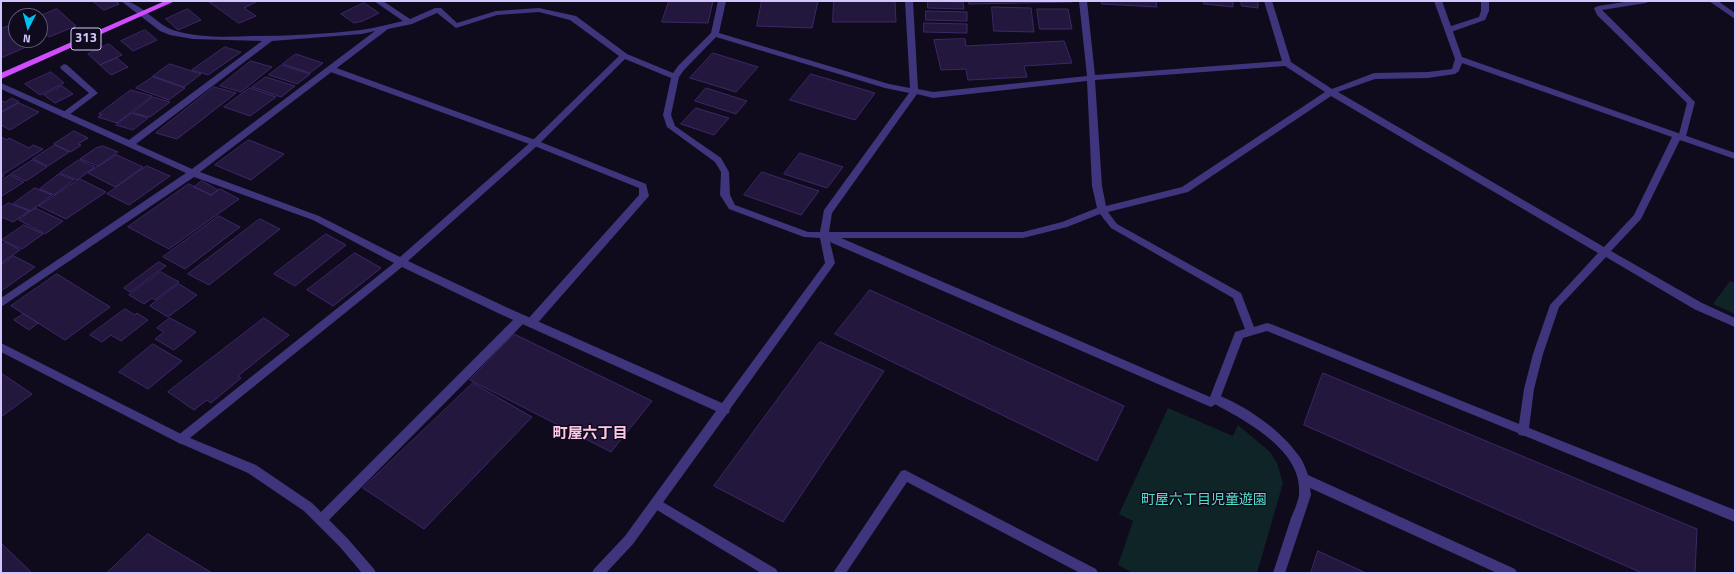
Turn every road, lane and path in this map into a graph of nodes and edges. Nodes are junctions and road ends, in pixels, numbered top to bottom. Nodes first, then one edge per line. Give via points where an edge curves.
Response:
1 (125, 1) edge
2 (171, 1) edge
3 (378, 1) edge
4 (722, 1) edge
5 (908, 1) edge
6 (1083, 1) edge
7 (1268, 1) edge
8 (1438, 1) edge
9 (1485, 1) edge
10 (1646, 1) edge
11 (1713, 1) edge
12 (142, 14) junction
13 (1735, 17) edge
14 (409, 22) junction
15 (388, 26) junction
16 (1448, 30) junction
17 (715, 34) junction
18 (269, 39) junction
19 (624, 56) junction
20 (1459, 59) junction
21 (1288, 63) junction
22 (64, 67) dead end
23 (331, 69) junction
24 (1, 76) edge
25 (675, 77) junction
26 (1091, 78) junction
27 (1, 86) edge
28 (914, 92) junction
29 (1331, 92) junction
30 (65, 115) junction
31 (1680, 137) junction
32 (535, 143) junction
33 (130, 144) junction
34 (1735, 156) edge
35 (194, 173) junction
36 (1102, 210) junction
37 (824, 235) junction
38 (1605, 252) junction
39 (401, 262) junction
40 (1, 303) edge
41 (526, 321) junction
42 (1735, 323) edge
43 (1250, 332) junction
44 (1, 347) edge
45 (1215, 399) junction
46 (725, 410) junction
47 (1523, 432) junction
48 (181, 439) junction
49 (1304, 479) junction
50 (656, 503) junction
51 (1735, 516) edge
52 (321, 520) junction
53 (370, 573) edge
54 (598, 573) edge
55 (772, 573) edge
56 (839, 573) edge
57 (1092, 573) edge
58 (1279, 573) edge
59 (1511, 573) edge

1 - 12 street
2 - 12 main road, 313
3 - 14 street
4 - 17 street
5 - 28 street
6 - 26 street
7 - 21 street
8 - 16 street
9 - 16 street via 1482,18
10 - 31 street via 1598,8 1600,13 1691,102
11 - 13 street
12 - 18 street via 163,29 192,37
12 - 24 main road, 313
14 - 15 street
14 - 19 street via 438,10 456,26 496,13 539,10 573,18
15 - 18 street via 362,32
15 - 23 street
16 - 20 street
17 - 25 street
17 - 28 street
18 - 33 street
19 - 25 street
19 - 32 street
20 - 29 street via 1454,71 1428,75 1374,76
20 - 31 street
21 - 26 street
21 - 29 street
22 - 30 street via 94,93
23 - 32 street
23 - 35 street
25 - 37 street via 667,115 671,127 718,160 725,172 725,195 732,207 807,235
26 - 28 street via 934,95
26 - 36 street via 1097,186
27 - 30 street
28 - 37 street via 827,212
29 - 36 street via 1185,190
29 - 38 street
30 - 33 street
31 - 34 street
31 - 38 street via 1638,217
32 - 39 street
32 - 41 street via 643,186 644,196
33 - 35 street
35 - 39 street via 316,218
35 - 40 street
36 - 37 street via 1064,225 1023,235
36 - 43 street via 1114,226 1237,296
37 - 45 street via 1211,402
37 - 46 street via 830,263
38 - 42 street via 1698,306
38 - 47 street via 1555,305 1538,354
39 - 41 street
39 - 48 street
41 - 46 street
41 - 52 street via 452,390
43 - 45 street via 1239,335
43 - 47 street via 1267,327
44 - 48 street
45 - 49 street via 1256,420 1279,440 1296,460
46 - 50 street
47 - 51 street
48 - 52 street via 252,469 308,507
49 - 58 street via 1305,495
49 - 59 street
50 - 54 street via 629,540
50 - 55 street
52 - 53 street
56 - 57 street via 904,475

